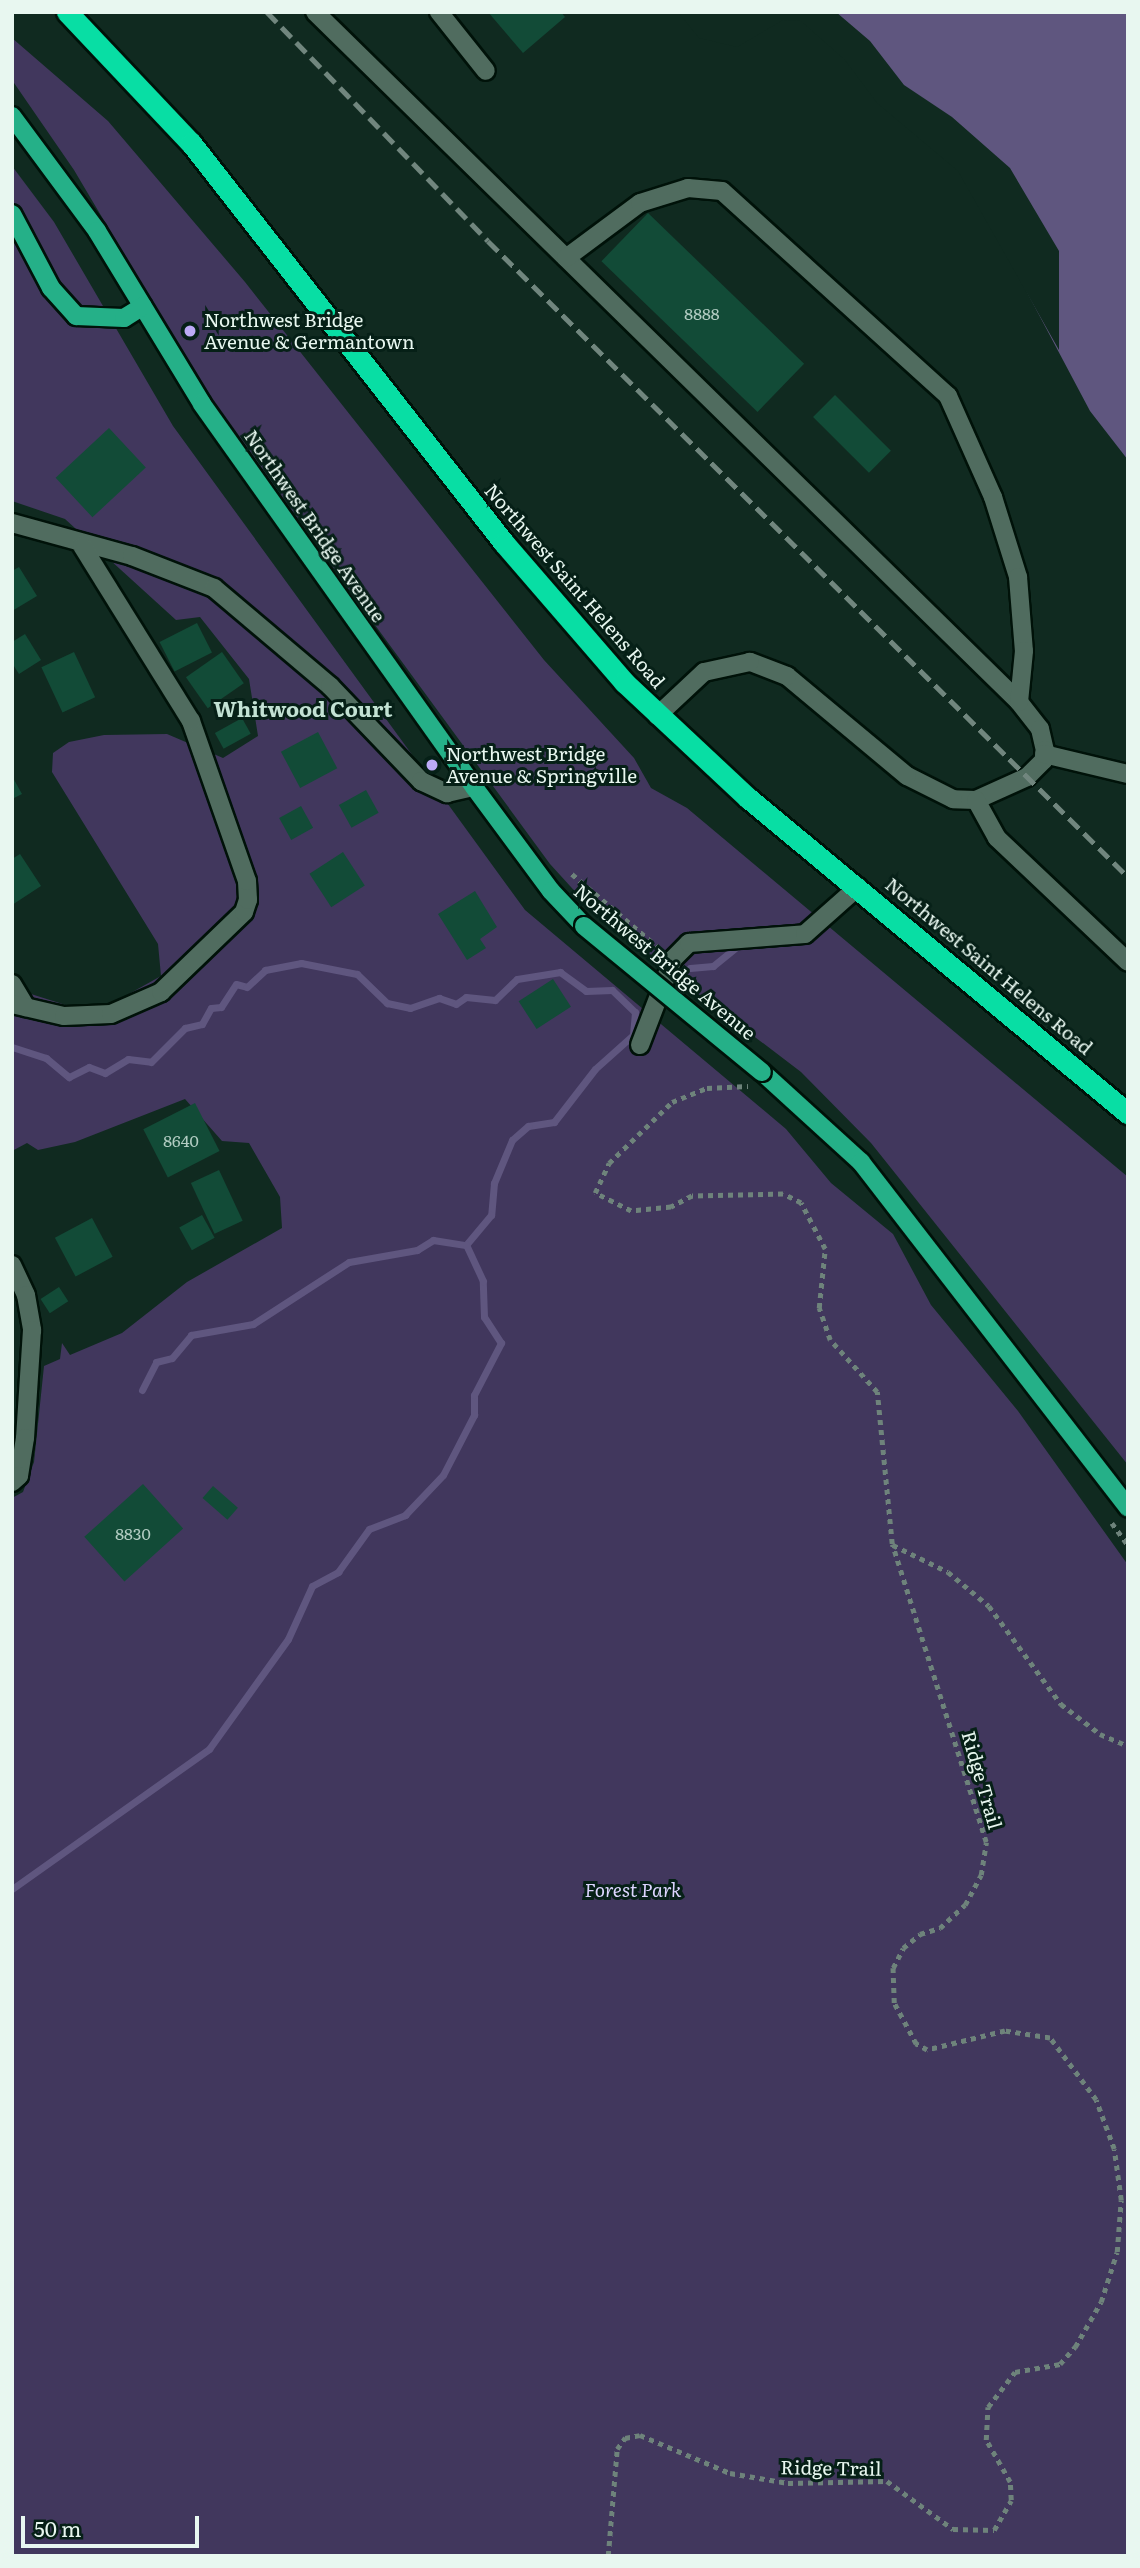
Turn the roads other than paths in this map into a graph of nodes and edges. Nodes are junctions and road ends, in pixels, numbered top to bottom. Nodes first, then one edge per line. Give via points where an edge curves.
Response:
1 (67, 12) edge
2 (315, 12) edge
3 (439, 12) edge
4 (486, 71) dead end
5 (12, 116) edge
6 (12, 214) edge
7 (566, 258) junction
8 (143, 306) junction
9 (12, 523) edge
10 (82, 546) junction
11 (1019, 702) junction
12 (657, 716) junction
13 (1044, 754) junction
14 (1127, 773) edge
15 (474, 787) junction
16 (976, 800) junction
17 (858, 887) junction
18 (1128, 962) edge
19 (12, 984) edge
20 (19, 1005) edge
21 (640, 1045) dead end
22 (1128, 1113) edge
23 (12, 1265) edge
24 (19, 1296) edge
25 (12, 1482) edge
26 (1122, 1501) edge
27 (1128, 1514) edge

1 - 12 highway, Northwest Saint Helens Road via 191,143 504,543
2 - 7 street
3 - 4 street
5 - 8 main road, Northwest Bridge Avenue via 97,231
6 - 8 main road via 51,288 76,316 124,318
7 - 11 street
7 - 11 street via 640,203 688,188 722,191 948,396 993,497 1018,578 1024,651
8 - 15 main road, Northwest Bridge Avenue via 202,404
9 - 10 street
10 - 15 street via 132,556 214,588 330,686 422,781 447,793
10 - 20 street via 191,721 247,881 248,900 244,912 161,992 111,1014 64,1016
11 - 13 street via 1040,729
12 - 16 street via 704,672 737,662 770,667 907,775 953,799
12 - 17 highway, Northwest Saint Helens Road
13 - 14 street
13 - 16 street via 1027,778
15 - 26 main road, Northwest Bridge Avenue, bridge via 551,891 584,926 861,1162
16 - 18 street via 997,838
17 - 21 street via 805,934 689,943 673,959
17 - 22 highway, Northwest Saint Helens Road
19 - 20 street
23 - 24 street
24 - 25 street via 32,1330 25,1438 19,1476
26 - 27 main road, Northwest Bridge Avenue

